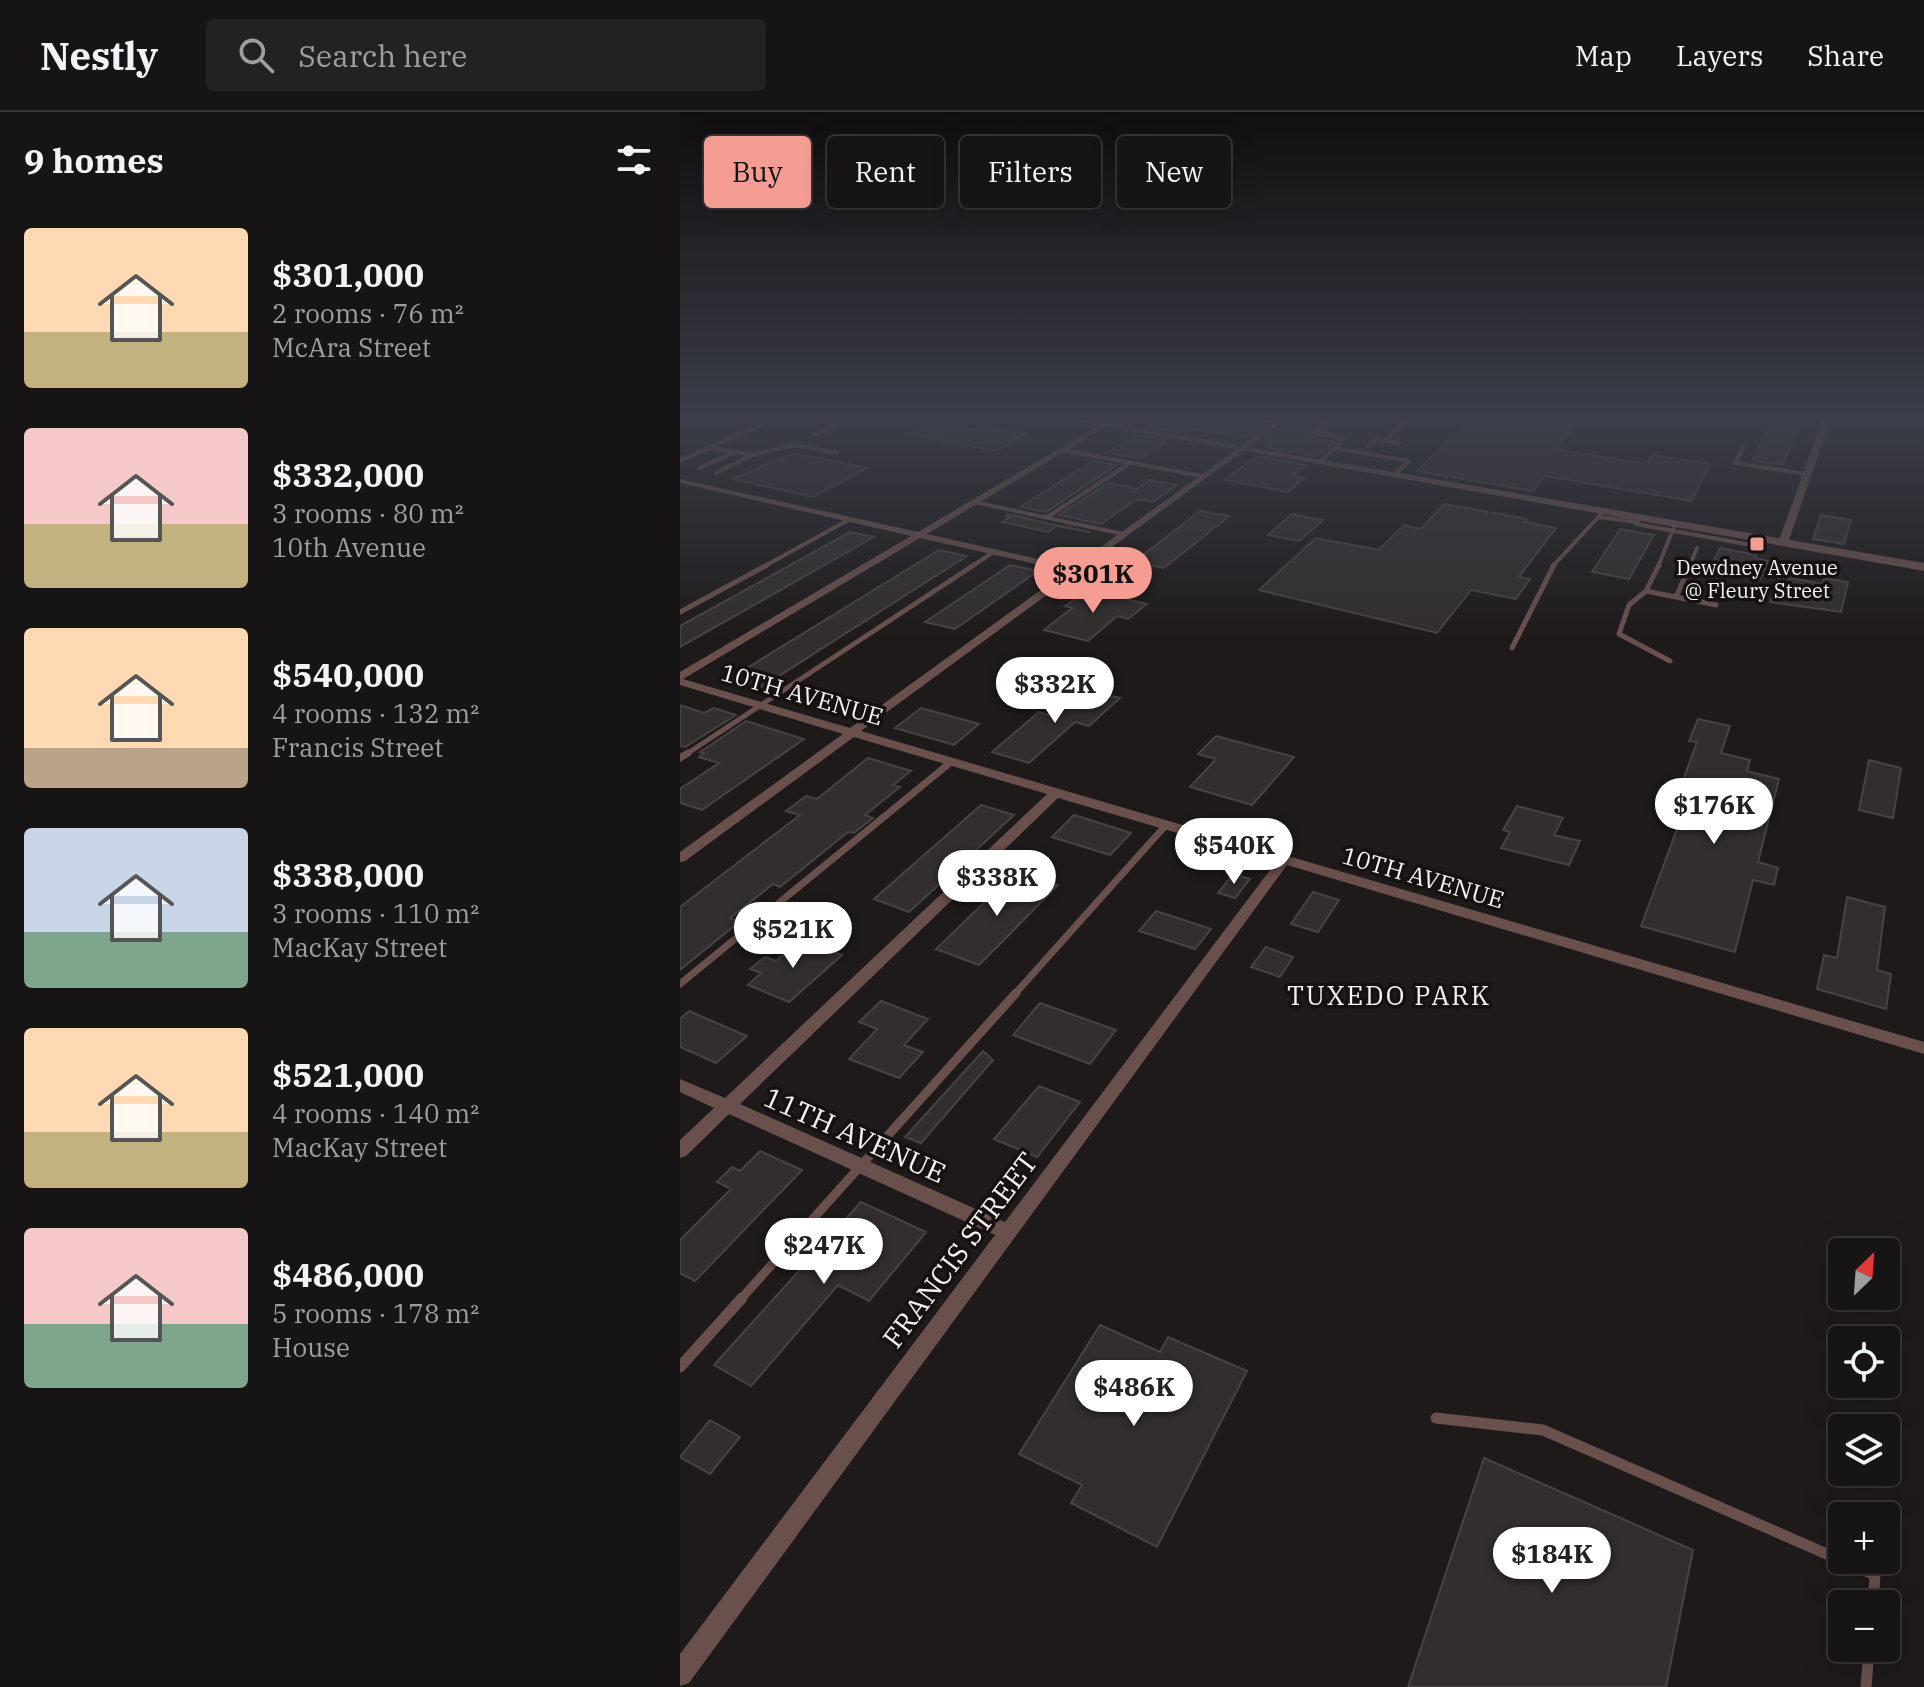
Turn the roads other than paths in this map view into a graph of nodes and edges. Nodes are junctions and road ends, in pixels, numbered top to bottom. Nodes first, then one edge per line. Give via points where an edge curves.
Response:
1 (727, 492) edge
2 (992, 492) edge
3 (1086, 492) edge
4 (1181, 492) edge
5 (1481, 492) edge
6 (1801, 492) edge
7 (974, 502) junction
8 (1600, 514) junction
9 (1046, 518) junction
10 (850, 519) junction
11 (1673, 527) junction
12 (920, 534) junction
13 (1123, 534) junction
14 (1783, 543) junction
15 (1751, 545) dead end
16 (1697, 548) dead end
17 (995, 551) junction
18 (1924, 567) edge
19 (1074, 570) junction
20 (1646, 591) junction
21 (1676, 597) junction
22 (1716, 605) dead end
23 (680, 612) edge
24 (1512, 648) dead end
25 (1670, 661) dead end
26 (680, 680) edge
27 (759, 706) junction
28 (852, 732) junction
29 (680, 758) edge
30 (951, 762) junction
31 (1056, 793) junction
32 (1166, 825) junction
33 (680, 858) edge
34 (1284, 860) junction
35 (680, 984) edge
36 (1924, 1048) edge
37 (680, 1085) edge
38 (727, 1106) junction
39 (680, 1151) edge
40 (862, 1167) junction
41 (1008, 1232) junction
42 (680, 1367) edge
43 (1436, 1418) dead end
44 (1874, 1590) edge
45 (1868, 1662) edge
46 (680, 1674) edge
47 (1866, 1687) edge

1 - 10 street
2 - 7 street
3 - 9 lane
4 - 13 street
5 - 8 street
6 - 14 street
7 - 9 lane
7 - 12 street
8 - 11 street
8 - 24 lane via 1552,567
9 - 13 lane
10 - 12 street
10 - 23 lane
11 - 14 street
11 - 15 lane
11 - 20 lane
12 - 17 street
12 - 26 street
13 - 19 street
14 - 18 street
16 - 21 lane
17 - 19 street
17 - 27 lane
19 - 28 street
20 - 21 lane
20 - 25 lane via 1629,605 1619,634
21 - 22 lane
26 - 27 street, 10TH AVENUE
27 - 28 street, 10TH AVENUE
27 - 29 lane
28 - 30 street, 10TH AVENUE
28 - 33 street
30 - 31 street, 10TH AVENUE
30 - 35 lane
31 - 32 street, 10TH AVENUE
31 - 38 street
32 - 34 street, 10TH AVENUE
32 - 40 lane
34 - 36 street, 10TH AVENUE
34 - 41 street, FRANCIS STREET
37 - 38 street, 11TH AVENUE
38 - 39 street
38 - 40 street, 11TH AVENUE
40 - 41 street, 11TH AVENUE
40 - 42 lane
41 - 46 street, FRANCIS STREET
43 - 44 lane via 1543,1430 1875,1575
45 - 47 lane

